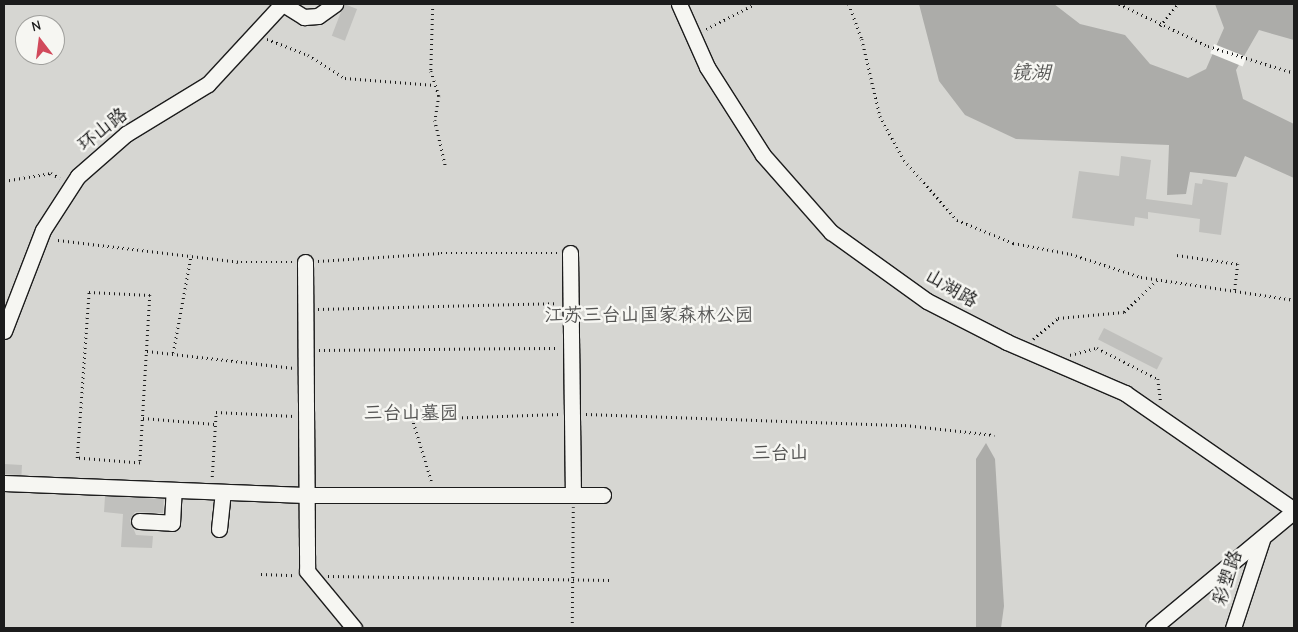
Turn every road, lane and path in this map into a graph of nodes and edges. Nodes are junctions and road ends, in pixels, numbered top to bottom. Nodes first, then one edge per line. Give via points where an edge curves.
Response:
1 (283, 4) edge
2 (335, 4) edge
3 (433, 4) edge
4 (679, 4) edge
5 (755, 4) edge
6 (849, 4) edge
7 (1119, 4) edge
8 (1178, 4) edge
9 (1160, 26) junction
10 (257, 33) junction
11 (693, 36) junction
12 (1294, 73) edge
13 (435, 85) junction
14 (446, 168) dead end
15 (4, 181) edge
16 (72, 186) junction
17 (570, 253) dead end
18 (190, 255) dead end
19 (1177, 255) dead end
20 (305, 262) dead end
21 (1158, 280) junction
22 (1234, 290) junction
23 (1294, 300) edge
24 (571, 303) junction
25 (306, 309) junction
26 (4, 331) edge
27 (572, 348) junction
28 (307, 350) junction
29 (147, 351) junction
30 (1027, 351) junction
31 (173, 353) junction
32 (1050, 361) junction
33 (307, 369) junction
34 (572, 414) junction
35 (306, 417) junction
36 (143, 418) junction
37 (1163, 418) junction
38 (215, 424) junction
39 (994, 435) dead end
40 (4, 483) edge
41 (174, 490) junction
42 (217, 492) junction
43 (305, 495) junction
44 (436, 495) junction
45 (573, 495) junction
46 (603, 496) dead end
47 (1294, 510) edge
48 (139, 522) dead end
49 (1287, 525) edge
50 (219, 529) dead end
51 (1262, 540) junction
52 (262, 574) dead end
53 (311, 576) junction
54 (572, 579) junction
55 (611, 580) dead end
56 (354, 628) edge
57 (572, 628) edge
58 (1153, 628) edge
59 (1233, 628) edge

1 - 2 street via 304,17 318,16
1 - 10 street, 环山路
3 - 13 path via 431,71
4 - 11 street, 山湖路
5 - 11 path
6 - 21 path via 862,39 880,116 904,160 956,220 1013,243
7 - 9 path
8 - 9 path
9 - 12 path via 1253,62
10 - 13 path via 285,49 308,54 345,78
10 - 16 street, 环山路 via 208,84 126,134
11 - 30 street, 山湖路 via 707,67 763,155 831,232 927,301
13 - 14 path via 436,120
15 - 16 path via 51,173
16 - 26 street, 环山路 via 43,230
17 - 24 street
18 - 31 path
19 - 22 path via 1238,264
20 - 25 street
21 - 22 path
21 - 30 path via 1124,312 1058,318 1035,335
22 - 23 path
24 - 25 path
24 - 27 street
25 - 28 street
27 - 28 path
27 - 34 street
28 - 33 street
29 - 31 path
29 - 36 path
29 - 36 path via 150,296 90,292 77,458 140,463
30 - 32 street, 山湖路
31 - 33 path
32 - 37 street, 山湖路 via 1125,393
32 - 37 path via 1097,348 1158,379
33 - 35 street
34 - 39 path via 905,425
34 - 44 path via 412,418
34 - 45 street
35 - 38 path via 216,412
35 - 43 street
36 - 38 path
37 - 47 street, 山湖路
38 - 42 path
40 - 41 street
41 - 42 street
41 - 48 street via 172,523
42 - 43 street
42 - 50 street
43 - 44 street
43 - 53 street via 306,564
44 - 45 street
45 - 46 street
45 - 54 path
47 - 49 street, 山湖路
49 - 51 street, 山湖路
51 - 58 street, 山湖路
51 - 59 street, 彩塑路
52 - 53 path
53 - 54 path
53 - 56 street
54 - 55 path
54 - 57 path

